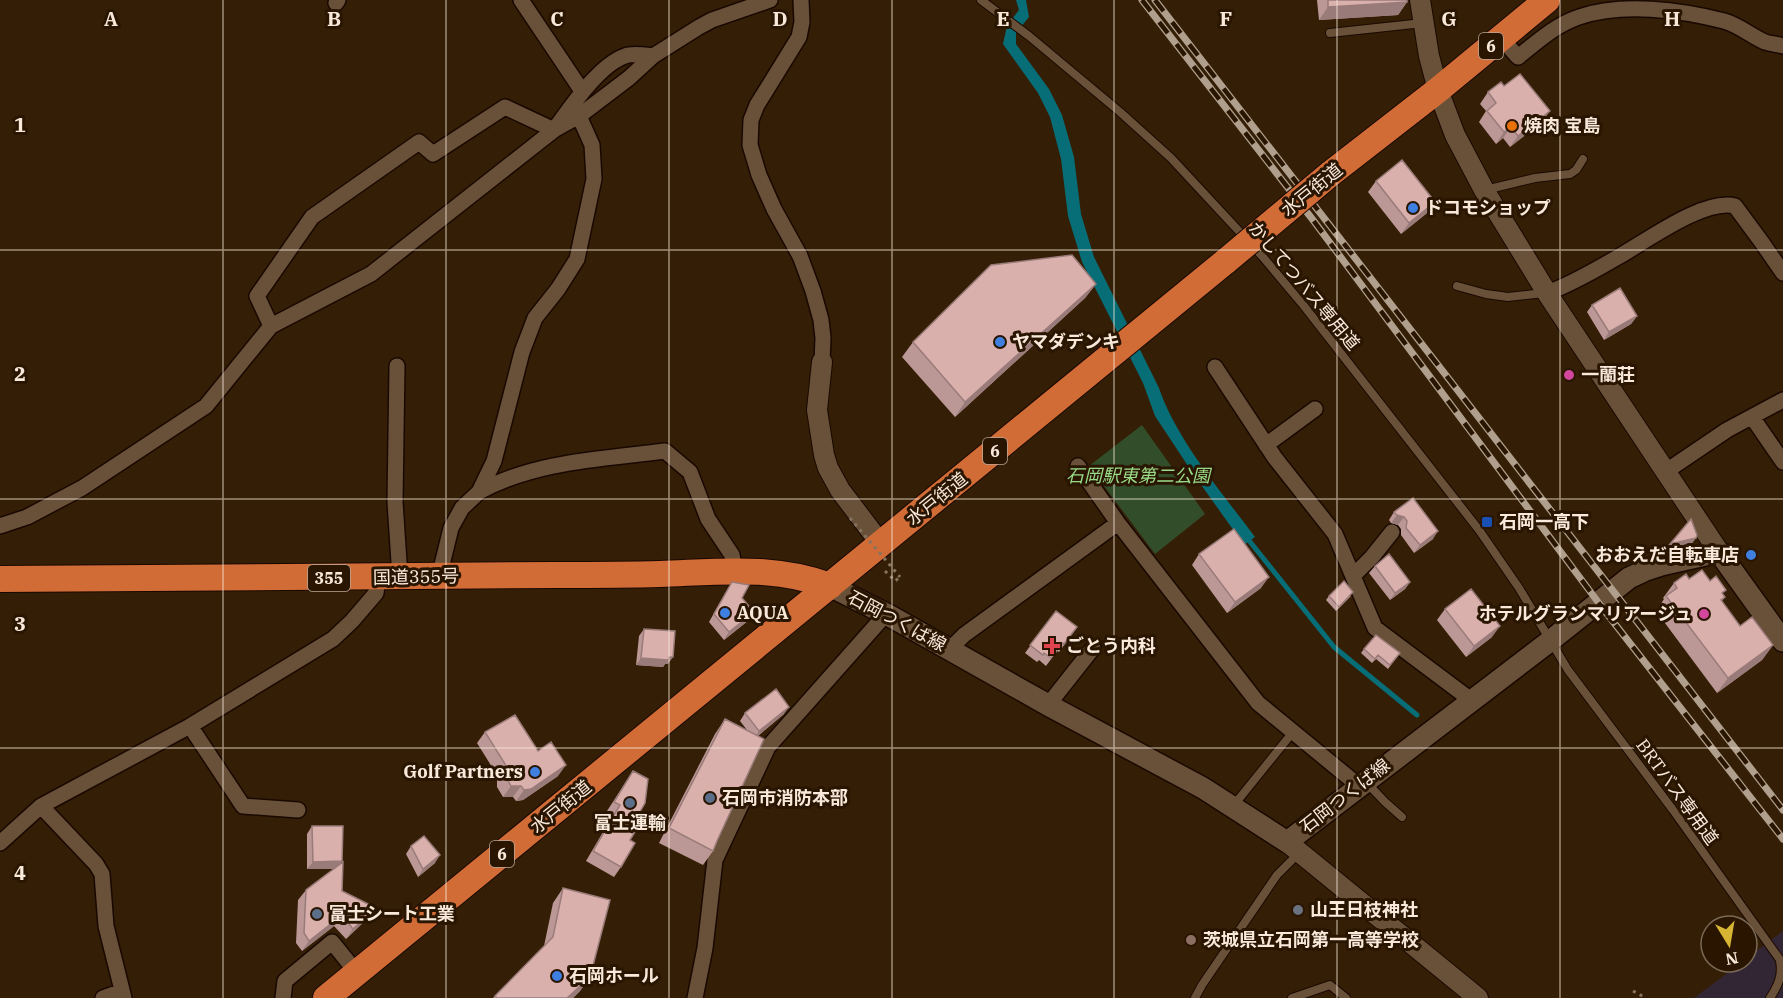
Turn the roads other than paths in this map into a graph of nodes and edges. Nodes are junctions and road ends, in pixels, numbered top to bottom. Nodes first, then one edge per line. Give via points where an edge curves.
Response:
1 (521, 0) edge
2 (770, 0) edge
3 (801, 0) edge
4 (981, 0) edge
5 (1420, 0) edge
6 (1547, 0) edge
7 (1423, 23) junction
8 (1330, 33) dead end
9 (1501, 38) junction
10 (1783, 46) edge
11 (653, 56) junction
12 (1438, 90) junction
13 (582, 91) junction
14 (579, 116) junction
15 (554, 130) junction
16 (1583, 159) dead end
17 (1484, 190) junction
18 (1783, 273) edge
19 (1457, 286) dead end
20 (1547, 292) junction
21 (271, 326) junction
22 (822, 362) joint
23 (398, 366) dead end
24 (1215, 367) dead end
25 (1783, 400) edge
26 (1315, 409) dead end
27 (1752, 417) junction
28 (1266, 445) junction
29 (1783, 462) edge
30 (1078, 466) dead end
31 (1665, 472) junction
32 (479, 492) junction
33 (1118, 523) junction
34 (0, 526) edge
35 (1392, 532) dead end
36 (881, 544) junction
37 (1719, 552) junction
38 (735, 571) junction
39 (1353, 576) junction
40 (439, 577) junction
41 (389, 578) junction
42 (0, 579) edge
43 (830, 586) junction
44 (886, 614) junction
45 (1550, 641) junction
46 (1783, 641) edge
47 (1093, 648) dead end
48 (950, 649) junction
49 (1472, 700) junction
50 (1048, 705) junction
51 (190, 726) junction
52 (1293, 732) junction
53 (1362, 783) junction
54 (41, 806) junction
55 (1233, 806) junction
56 (298, 810) dead end
57 (1402, 817) dead end
58 (0, 843) edge
59 (1293, 847) junction
60 (1782, 962) edge
61 (357, 973) junction
62 (123, 995) edge
63 (103, 998) edge
64 (283, 998) edge
65 (326, 998) edge
66 (695, 998) edge
67 (1195, 998) edge
68 (1292, 998) edge
69 (1346, 998) edge
70 (1478, 998) edge
71 (1770, 998) edge

1 - 13 street
2 - 11 street via 712,20
3 - 22 street via 799,37 757,105 750,145 759,176 800,256 813,291 821,320
4 - 45 lane, かしてつバス専用道 via 1104,98 1171,158 1262,256 1479,530
5 - 7 street
6 - 9 highway, 水戸街道 / 6
7 - 8 lane
7 - 12 street
9 - 10 street via 1518,57 1545,35 1579,16 1634,9 1726,22
9 - 12 highway, 水戸街道 / 6
11 - 13 street via 627,54
11 - 14 street
12 - 17 street via 1455,135
12 - 36 highway, 水戸街道 / 6, bridge via 1330,174
13 - 15 street
14 - 15 street
14 - 32 street via 592,145 594,179 580,249 558,289 535,318 522,352 494,461
15 - 21 street via 371,274
15 - 21 street via 506,107 433,154 419,142 312,217 257,296
16 - 17 lane via 1569,174
17 - 20 street
18 - 20 street via 1735,206 1728,204 1677,221 1561,288
19 - 20 lane via 1508,297
20 - 31 street
21 - 34 street via 206,406 81,488 27,517
22 - 36 street via 817,410 828,468
23 - 41 street
24 - 28 street
25 - 27 street
26 - 28 street
27 - 29 street
27 - 31 street
28 - 39 street via 1335,534
30 - 33 street
31 - 37 street
32 - 38 street via 546,466 665,451 690,472 708,519 732,555
32 - 40 street via 462,508 451,528
33 - 48 street
33 - 52 street via 1258,704
35 - 39 street
36 - 43 highway, 水戸街道 / 6
37 - 45 main road, 石岡つくば線 via 1637,573
37 - 46 main road
38 - 40 highway, 国道355号 / 355
38 - 43 highway, 国道355号 / 355 via 789,575
39 - 49 street via 1375,628
40 - 41 highway, 国道355号 / 355
41 - 42 highway, 国道355号 / 355
41 - 51 street via 333,639
43 - 44 main road, 石岡つくば線
43 - 61 highway, 水戸街道 / 6
44 - 48 main road, 石岡つくば線
44 - 66 street via 768,747 714,860 705,948
45 - 49 main road, 石岡つくば線
45 - 60 lane, BRTバス専用道
47 - 50 street
48 - 50 main road, 石岡つくば線
49 - 53 main road, 石岡つくば線
50 - 55 main road, 石岡つくば線
51 - 54 street
51 - 56 street via 243,806
52 - 53 street
52 - 55 lane
53 - 57 lane
53 - 59 main road, 石岡つくば線
54 - 58 street
54 - 62 street via 102,874 106,927
55 - 59 main road, 石岡つくば線
59 - 67 lane
59 - 70 street
60 - 71 lane via 1779,981
61 - 64 street via 332,942 285,981
61 - 65 highway, 水戸街道 / 6
62 - 63 street
68 - 69 lane via 1330,985

